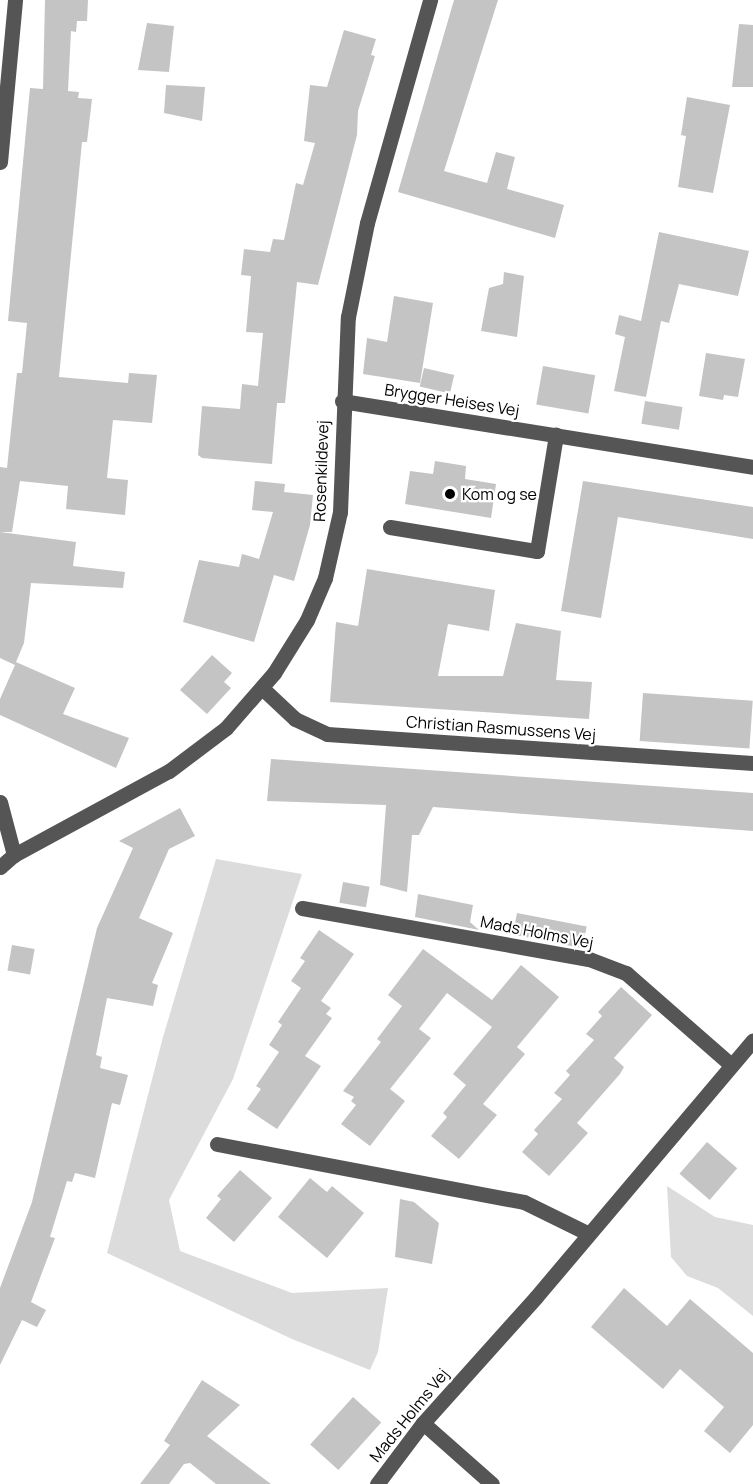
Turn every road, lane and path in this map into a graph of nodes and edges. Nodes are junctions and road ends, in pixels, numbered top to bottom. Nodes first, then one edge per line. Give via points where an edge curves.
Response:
1 (15, 0) edge
2 (430, 0) edge
3 (0, 162) edge
4 (342, 401) junction
5 (556, 435) junction
6 (753, 467) edge
7 (390, 527) dead end
8 (262, 688) junction
9 (753, 763) edge
10 (0, 802) edge
11 (14, 855) junction
12 (0, 867) edge
13 (302, 908) dead end
14 (750, 1050) edge
15 (731, 1065) junction
16 (217, 1144) dead end
17 (589, 1234) junction
18 (423, 1423) junction
19 (377, 1484) edge
20 (492, 1484) edge

1 - 3 street
2 - 4 street, Rosenkildevej via 367,223 348,317
4 - 5 street, Brygger Heises Vej
4 - 8 street, Rosenkildevej via 340,512 325,578 307,620
5 - 6 street, Brygger Heises Vej
5 - 7 street via 537,551
8 - 9 street, Christian Rasmussens Vej via 295,719 327,734
8 - 11 street, Rosenkildevej via 226,728 170,771
10 - 11 street
11 - 12 street, Rosenkildevej
13 - 15 street, Mads Holms Vej via 589,959 626,973
14 - 15 street, Mads Holms Vej
15 - 17 street, Mads Holms Vej
16 - 17 street via 524,1202
17 - 18 street, Mads Holms Vej
18 - 19 street, Mads Holms Vej
18 - 20 street

